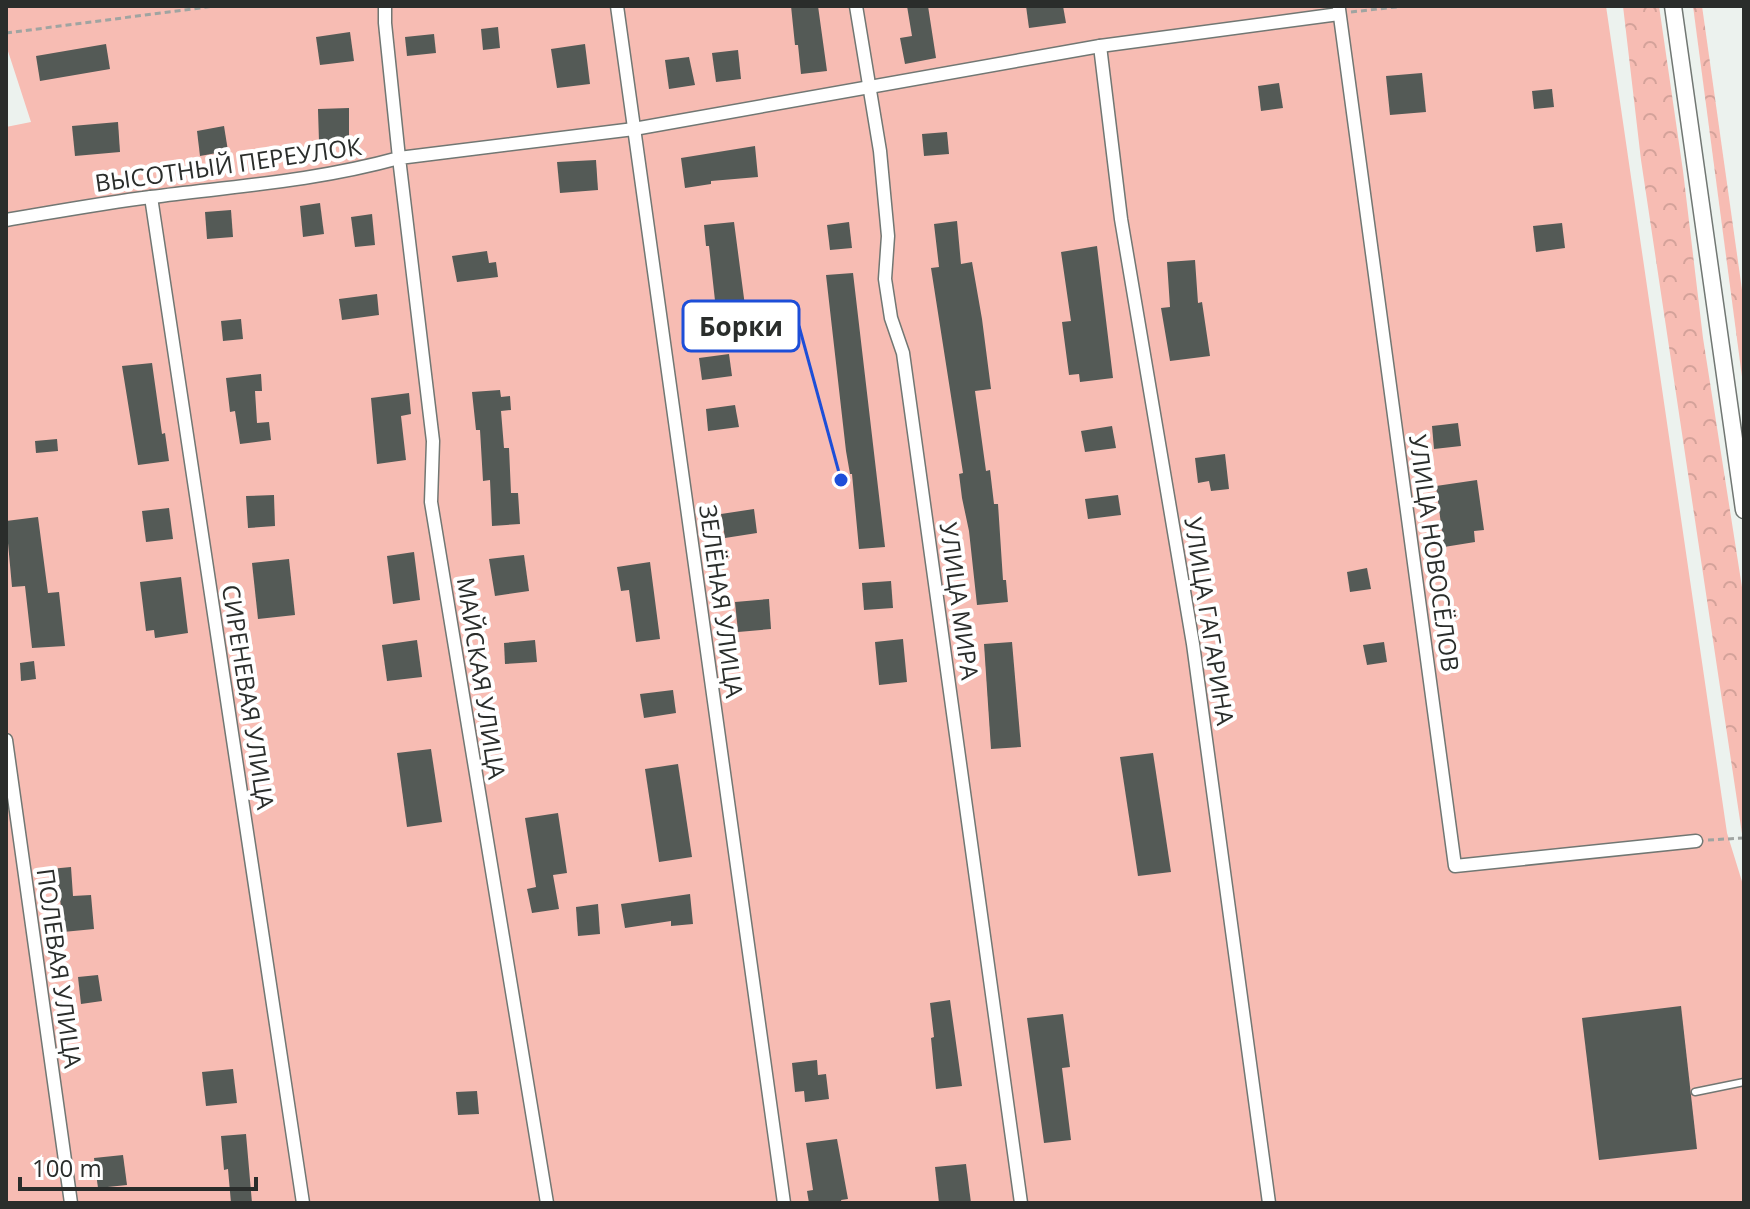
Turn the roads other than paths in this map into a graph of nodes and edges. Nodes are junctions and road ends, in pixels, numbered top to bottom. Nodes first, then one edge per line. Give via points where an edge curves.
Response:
1 (385, 6) edge
2 (617, 6) edge
3 (856, 6) edge
4 (1673, 6) edge
5 (1339, 10) edge
6 (1100, 46) junction
7 (868, 86) junction
8 (634, 129) junction
9 (399, 158) junction
10 (151, 197) junction
11 (6, 220) edge
12 (1744, 510) edge
13 (6, 740) edge
14 (1696, 841) road end
15 (1744, 1082) edge
16 (1695, 1092) dead end
17 (71, 1203) edge
18 (303, 1203) edge
19 (547, 1203) edge
20 (784, 1203) edge
21 (1021, 1203) edge
22 (1269, 1203) edge

1 - 9 street
2 - 8 street, ЗЕЛЁНАЯ УЛИЦА
3 - 7 street, УЛИЦА МИРА
4 - 12 street
5 - 6 street, ВЫСОТНЫЙ ПЕРЕУЛОК
5 - 14 street, УЛИЦА НОВОСЁЛОВ via 1455,866
6 - 7 street, ВЫСОТНЫЙ ПЕРЕУЛОК
6 - 22 street, УЛИЦА ГАГАРИНА via 1121,219 1193,644
7 - 8 street, ВЫСОТНЫЙ ПЕРЕУЛОК
7 - 21 street, УЛИЦА МИРА via 888,236 885,279 903,353
8 - 9 street, ВЫСОТНЫЙ ПЕРЕУЛОК
8 - 20 street, ЗЕЛЁНАЯ УЛИЦА
9 - 10 street, ВЫСОТНЫЙ ПЕРЕУЛОК via 282,183
9 - 19 street, МАЙСКАЯ УЛИЦА via 433,441 431,502
10 - 11 street, ВЫСОТНЫЙ ПЕРЕУЛОК
10 - 18 street, СИРЕНЕВАЯ УЛИЦА
13 - 17 street, ПОЛЕВАЯ УЛИЦА
15 - 16 lane

